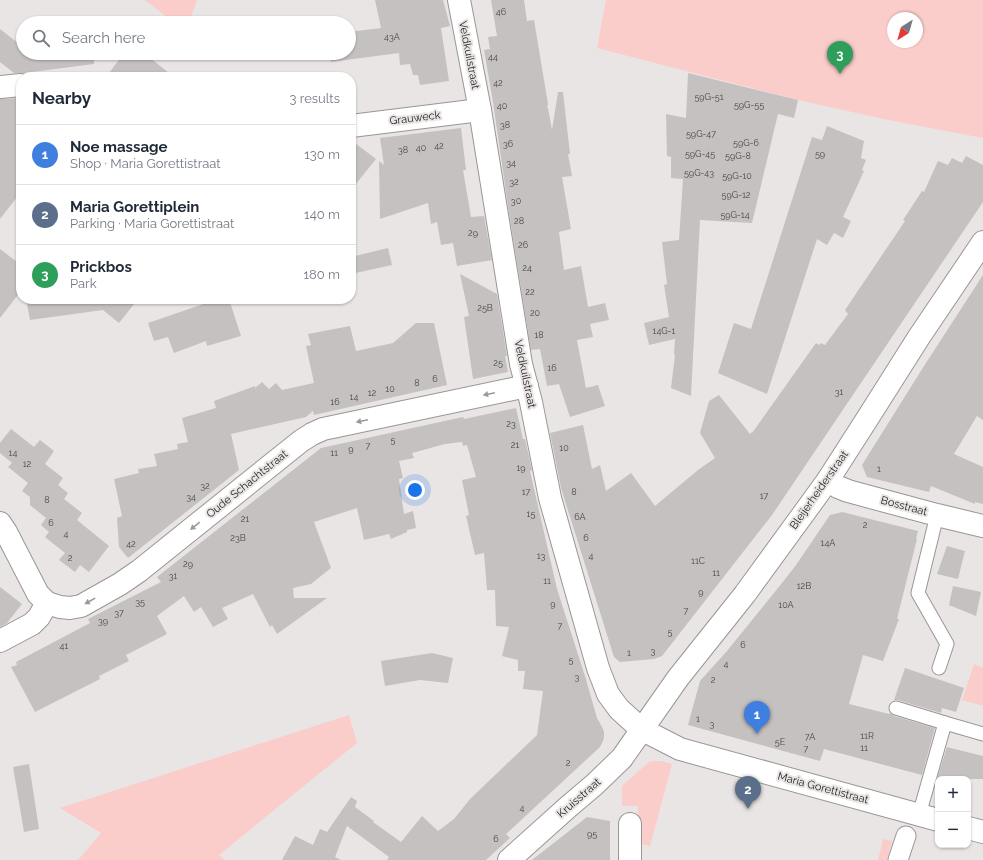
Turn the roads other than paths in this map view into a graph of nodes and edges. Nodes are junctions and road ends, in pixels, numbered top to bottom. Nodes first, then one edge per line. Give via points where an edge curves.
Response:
1 (459, 0) edge
2 (16, 85) edge
3 (0, 87) edge
4 (480, 110) junction
5 (356, 125) edge
6 (983, 242) edge
7 (527, 386) junction
8 (828, 480) junction
9 (937, 515) junction
10 (0, 523) edge
11 (983, 526) edge
12 (47, 603) junction
13 (0, 641) edge
14 (939, 668) dead end
15 (896, 708) dead end
16 (945, 723) junction
17 (641, 729) junction
18 (983, 734) edge
19 (929, 817) edge
20 (630, 824) dead end
21 (971, 829) edge
22 (983, 832) edge
23 (906, 836) dead end
24 (509, 860) edge
25 (630, 860) edge
26 (898, 860) edge

1 - 4 street, Veldkuilstraat
2 - 3 street
4 - 5 street, Grauweck
4 - 7 street, Veldkuilstraat via 521,364
6 - 8 street, Bleijerheiderstraat
7 -> 12 street, Oude Schachtstraat via 323,429 301,441 120,584 81,606 70,608
7 - 17 street, Veldkuilstraat via 550,498 598,668 608,694 619,709
8 - 9 street, Bosstraat via 848,491
8 - 17 street, Bleijerheiderstraat via 745,594
9 - 11 street, Bosstraat
9 - 14 lane via 918,593 947,644
10 - 12 street via 38,594
12 - 13 street via 32,624
15 - 16 lane
16 - 18 lane
16 - 19 lane
17 - 19 street, Maria Gorettistraat via 680,749
17 - 24 street, Kruisstraat via 622,758
20 - 25 street
21 - 22 street
23 - 26 street

